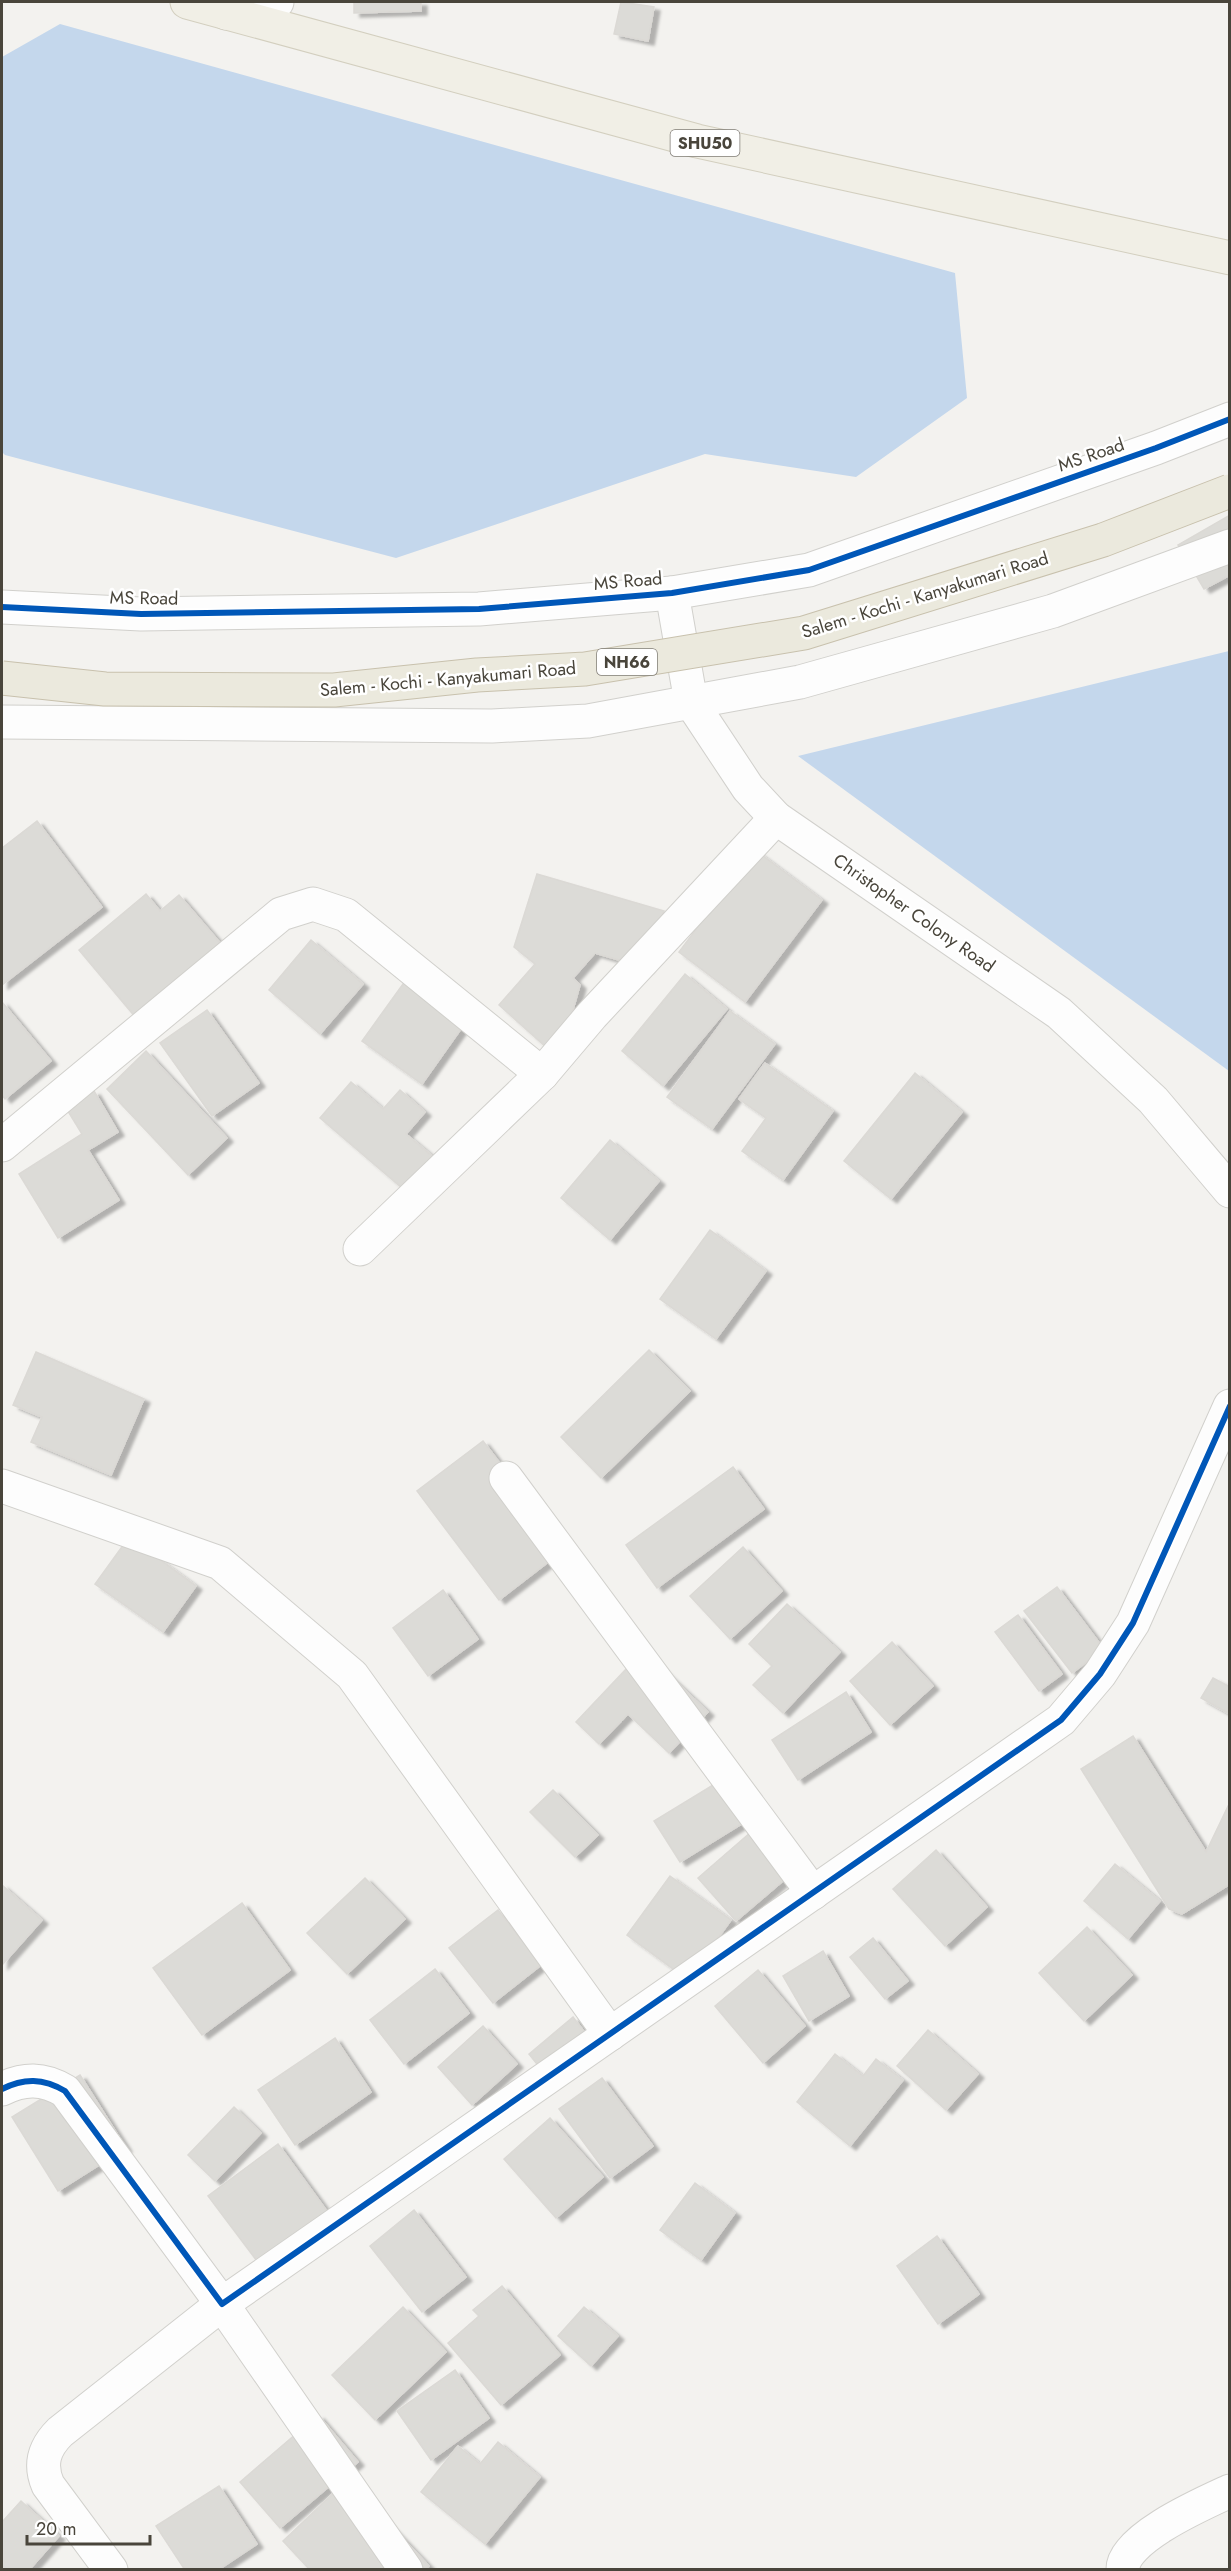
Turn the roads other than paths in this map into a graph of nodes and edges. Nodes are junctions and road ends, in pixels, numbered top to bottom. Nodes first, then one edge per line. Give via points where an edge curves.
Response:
1 (187, 2) edge
2 (277, 2) edge
3 (226, 13) junction
4 (1230, 258) edge
5 (1230, 419) edge
6 (1230, 491) edge
7 (1230, 546) edge
8 (672, 593) junction
9 (2, 607) edge
10 (2, 678) edge
11 (691, 702) junction
12 (2, 722) edge
13 (776, 818) junction
14 (542, 1074) junction
15 (2, 1145) edge
16 (1230, 1191) edge
17 (360, 1249) dead end
18 (1230, 1406) edge
19 (506, 1478) dead end
20 (2, 1486) edge
21 (813, 1893) junction
22 (610, 2034) junction
23 (2, 2089) edge
24 (222, 2304) junction
25 (1230, 2491) edge
26 (111, 2570) edge
27 (406, 2570) edge
28 (1123, 2570) edge

1 - 3 main road, SHU50
2 - 3 street
3 - 4 main road, SHU50 via 697,141
5 - 8 street, MS Road via 809,570
6 - 10 highway, Salem - Kochi - Kanyakumari Road / NH66, bridge via 1102,540 804,633 585,669 477,675 334,690 105,689
7 - 11 street via 1053,610 800,682
8 - 9 street, MS Road via 468,609 141,614
8 - 11 street, Christopher Colony Road
11 - 12 street via 588,721 492,726
11 - 13 street, Christopher Colony Road via 748,788
13 - 14 street
13 - 16 street, Christopher Colony Road via 1059,1013 1153,1100
14 - 15 street via 346,915 314,904 281,914
14 - 17 street
18 - 21 street via 1133,1623 1100,1674 1061,1720
19 - 21 street
20 - 22 street via 220,1563 352,1675
21 - 22 street
22 - 24 street
23 - 24 street via 42,2080 65,2091
24 - 26 street via 60,2432 45,2453 43,2472 48,2485
24 - 27 street
25 - 28 street via 1156,2530 1128,2550

